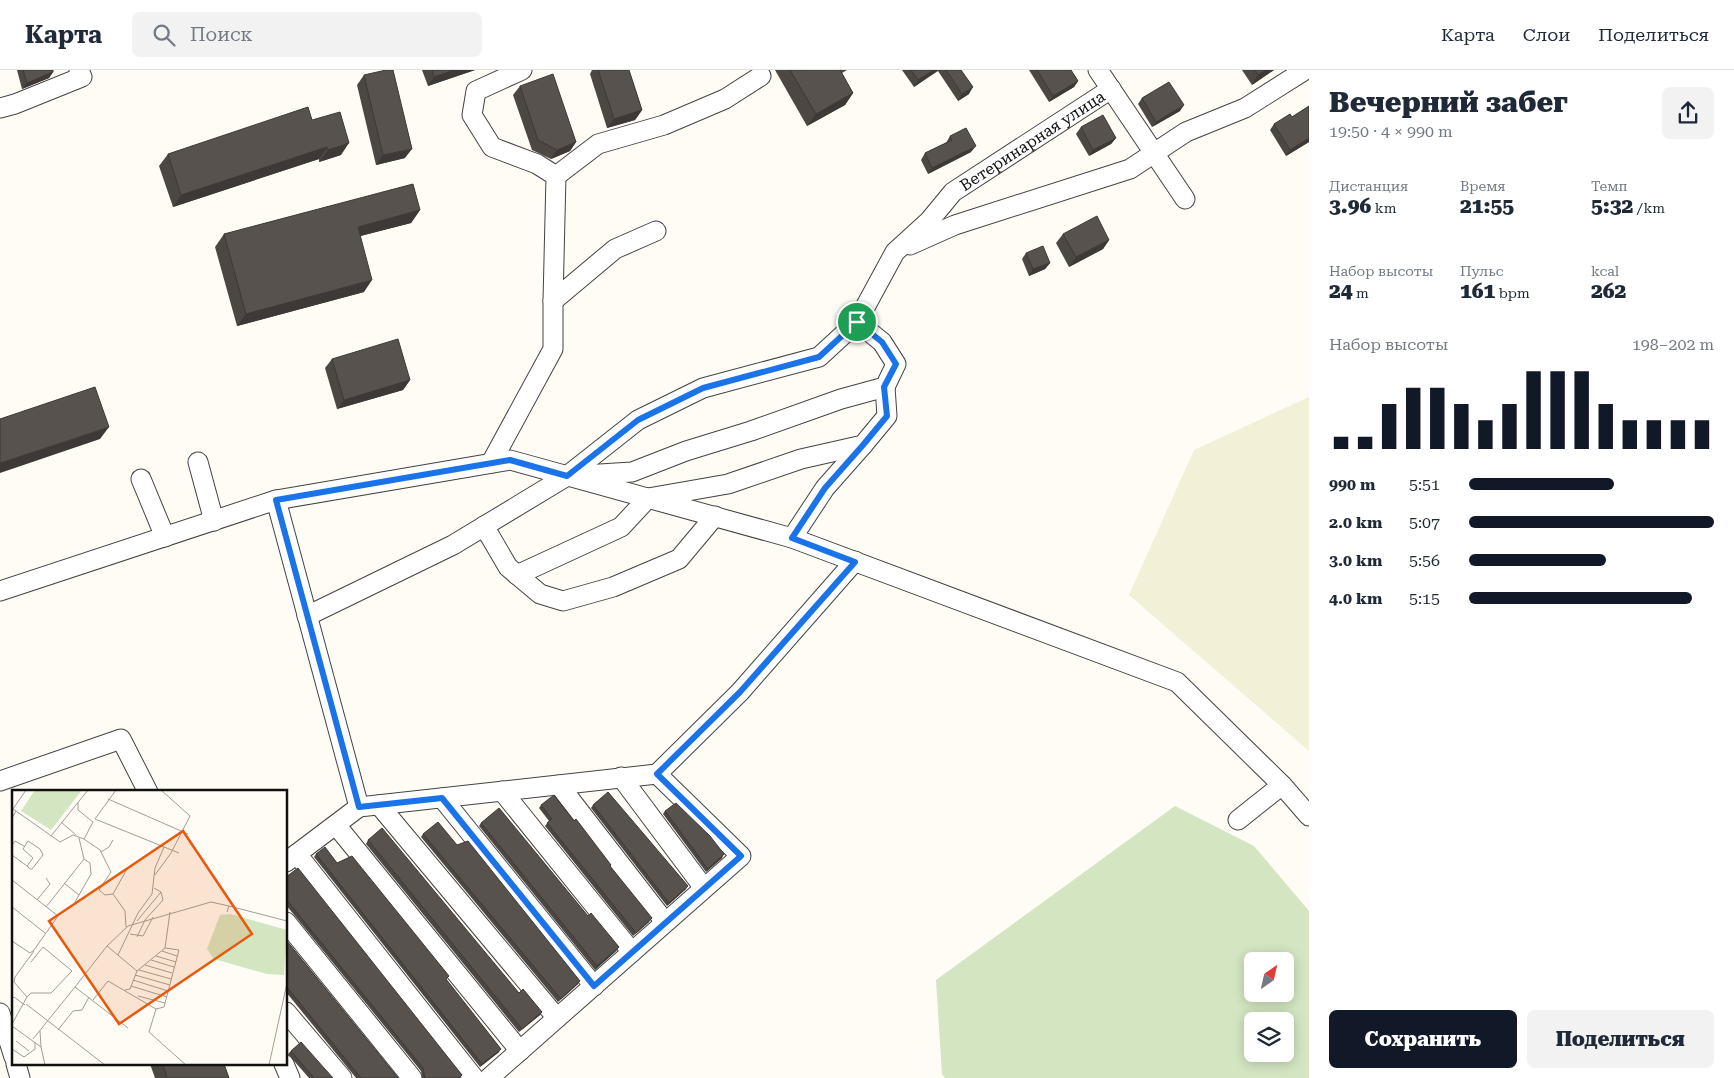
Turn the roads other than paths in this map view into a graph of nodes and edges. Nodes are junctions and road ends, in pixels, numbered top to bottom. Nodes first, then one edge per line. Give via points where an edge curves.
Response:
1 (522, 70) edge
2 (1098, 70) edge
3 (81, 73) edge
4 (1304, 73) edge
5 (761, 76) dead end
6 (1111, 89) junction
7 (0, 108) edge
8 (1154, 154) junction
9 (556, 176) junction
10 (1185, 199) dead end
11 (656, 231) dead end
12 (895, 252) junction
13 (552, 301) junction
14 (857, 322) junction
15 (884, 387) junction
16 (863, 445) junction
17 (198, 462) dead end
18 (491, 463) junction
19 (567, 476) junction
20 (141, 479) dead end
21 (648, 498) junction
22 (276, 500) junction
23 (715, 516) junction
24 (214, 521) junction
25 (484, 526) junction
26 (165, 537) junction
27 (792, 538) junction
28 (855, 562) junction
29 (517, 574) junction
30 (0, 591) edge
31 (307, 616) junction
32 (657, 774) junction
33 (621, 778) junction
34 (0, 781) edge
35 (1282, 784) junction
36 (559, 785) junction
37 (147, 790) edge
38 (502, 791) junction
39 (442, 798) junction
40 (379, 805) junction
41 (359, 807) junction
42 (1309, 816) edge
43 (1238, 820) dead end
44 (336, 825) junction
45 (292, 858) edge
46 (704, 888) junction
47 (665, 922) junction
48 (288, 924) edge
49 (632, 952) junction
50 (594, 986) junction
51 (0, 1013) edge
52 (288, 1014) edge
53 (557, 1018) junction
54 (12, 1051) edge
55 (520, 1051) junction
56 (285, 1066) edge
57 (290, 1078) edge
58 (342, 1078) edge
59 (412, 1078) edge
60 (474, 1078) edge
61 (489, 1078) edge

1 - 9 street via 476,91 472,115 492,147 537,164
2 - 6 street, Ветеринарная улица
3 - 7 street
4 - 8 street via 1245,108 1186,132
5 - 9 street via 725,99 664,125 598,144
6 - 8 street, Ветеринарная улица
6 - 12 street, Ветеринарная улица via 953,192
8 - 10 street, Ветеринарная улица
8 - 12 street via 1130,168 955,225
9 - 13 street
11 - 13 street via 615,248
12 - 14 street, Ветеринарная улица
13 - 18 street via 553,349
14 - 15 street via 882,342 896,364
14 - 19 street, Ветеринарная улица via 819,357 703,388 638,420
15 - 16 street via 887,416
15 - 19 street via 686,451 632,472
16 - 21 street via 801,459 728,484
16 - 27 street via 825,488
17 - 24 street
18 - 19 street via 510,460
18 - 22 street
19 - 21 street
19 - 25 street, Ветеринарная улица
20 - 26 street
21 - 23 street
21 - 29 street via 621,527
22 - 24 street
22 - 31 street
23 - 27 street
23 - 29 street via 679,559 613,587 563,601 540,594
24 - 26 street
25 - 29 street via 508,567
25 - 31 street, Ветеринарная улица via 453,545
26 - 30 street
27 - 28 street
28 - 32 street via 740,692
28 - 35 street via 1177,682
31 - 41 street
32 - 33 street
32 - 46 street via 741,856
33 - 36 street
33 - 46 street
34 - 37 street via 121,739
35 - 42 street
35 - 43 street
36 - 38 street
36 - 47 street
38 - 39 street
38 - 49 street
39 - 40 street
39 - 50 street
40 - 41 street
40 - 53 street
41 - 44 street
44 - 45 street
44 - 55 street
45 - 60 street
46 - 47 street
47 - 49 street
48 - 59 street
49 - 50 street
50 - 53 street
51 - 54 street
52 - 58 street
53 - 55 street
55 - 61 street
56 - 57 street

